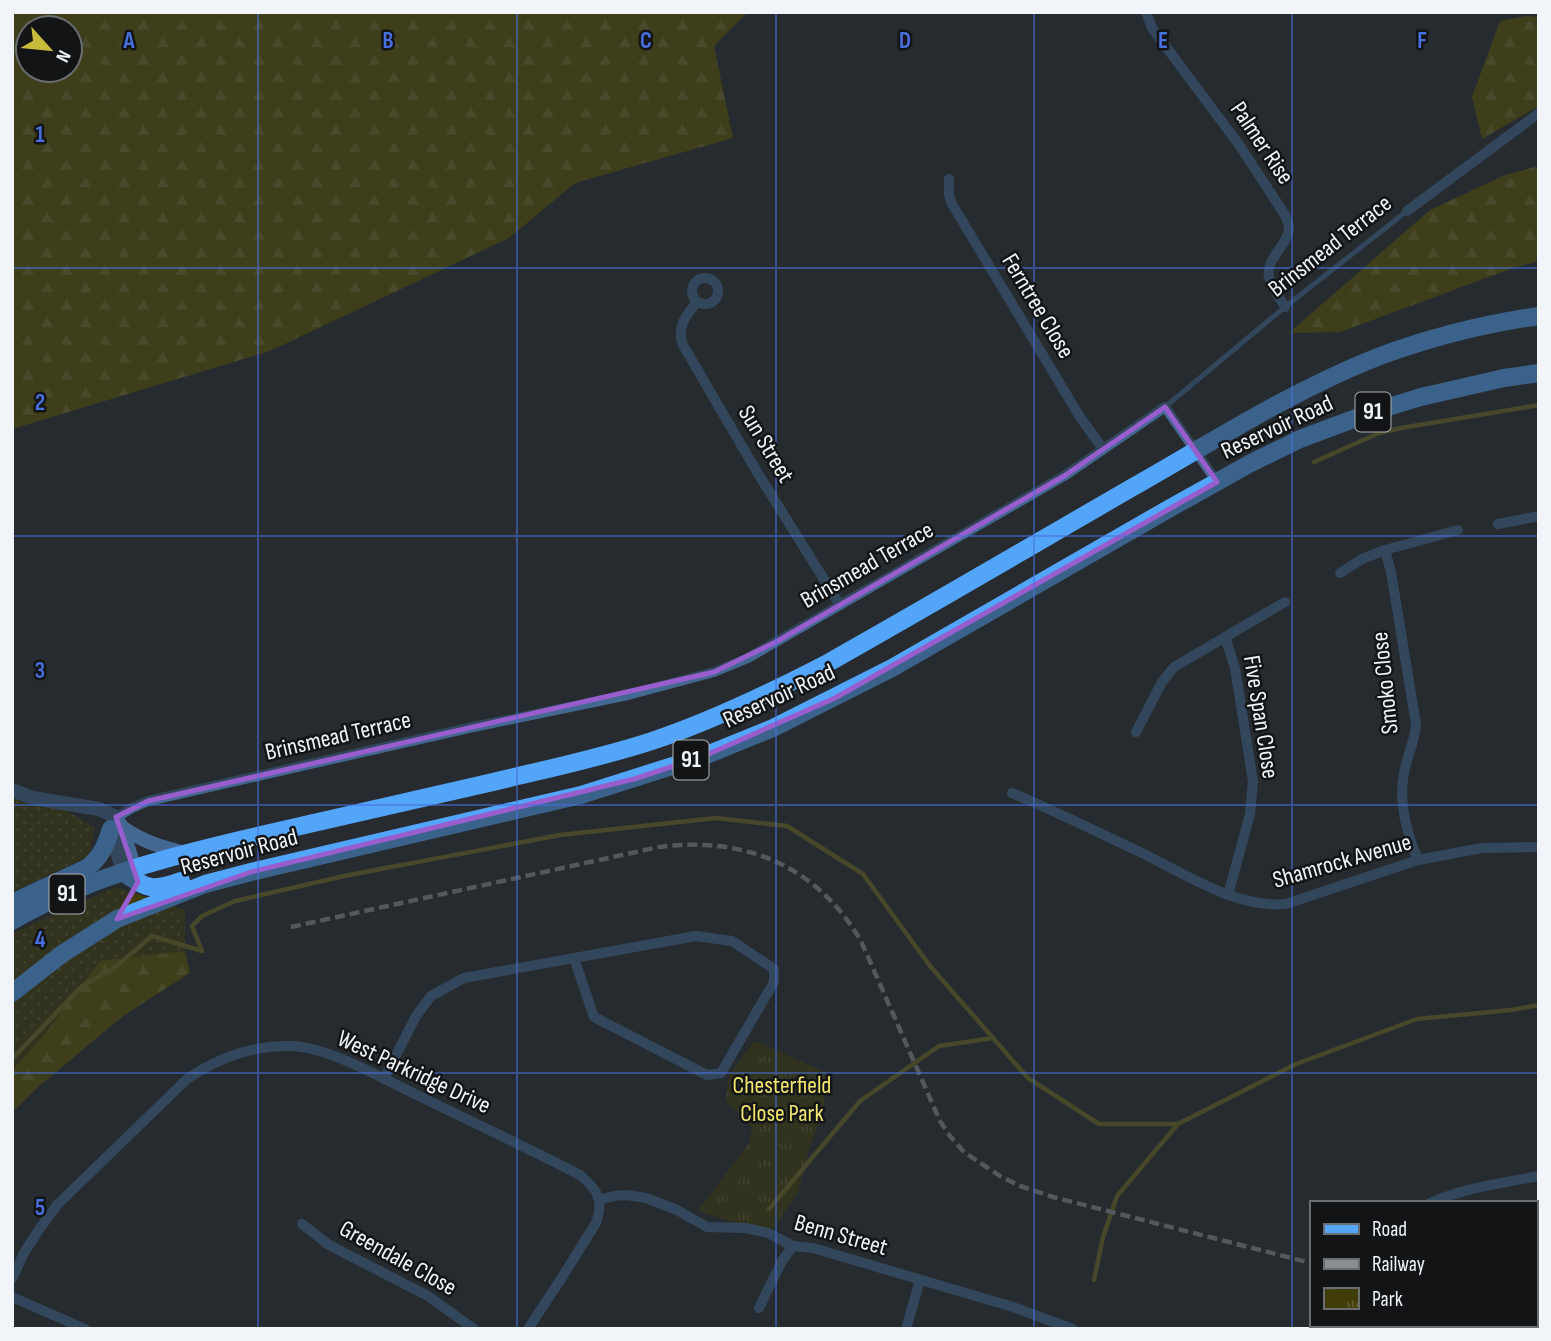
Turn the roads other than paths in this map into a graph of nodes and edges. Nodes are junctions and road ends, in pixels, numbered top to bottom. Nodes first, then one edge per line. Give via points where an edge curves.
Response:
1 (1146, 12) edge
2 (1539, 113) edge
3 (949, 179) dead end
4 (1408, 211) joint
5 (697, 302) dead end
6 (1285, 307) junction
7 (1539, 316) edge
8 (1539, 373) edge
9 (1165, 407) junction
10 (1103, 449) junction
11 (1195, 451) junction
12 (1217, 482) junction
13 (1539, 516) edge
14 (1498, 524) dead end
15 (1458, 530) dead end
16 (1385, 551) junction
17 (1340, 573) dead end
18 (1285, 602) dead end
19 (840, 605) junction
20 (1225, 637) junction
21 (1136, 732) dead end
22 (12, 790) edge
23 (1012, 793) dead end
24 (114, 824) junction
25 (425, 831) junction
26 (1539, 846) edge
27 (185, 853) junction
28 (1418, 860) junction
29 (132, 874) junction
30 (1228, 895) junction
31 (12, 903) edge
32 (117, 919) junction
33 (12, 921) edge
34 (574, 958) junction
35 (12, 993) edge
36 (384, 1079) junction
37 (1539, 1176) edge
38 (599, 1200) junction
39 (1435, 1201) edge
40 (302, 1224) dead end
41 (793, 1246) junction
42 (12, 1279) edge
43 (920, 1280) junction
44 (12, 1297) edge
45 (759, 1308) dead end
46 (85, 1329) edge
47 (474, 1329) edge
48 (528, 1329) edge
49 (906, 1329) edge
50 (1073, 1329) edge

1 - 6 street, Palmer Rise via 1152,28 1285,215 1288,231 1268,275
2 - 4 street, Brinsmead Terrace
3 - 10 street, Ferntree Close via 952,204
4 - 6 lane, Brinsmead Terrace
5 - 19 street, Sun Street via 680,328 683,345
6 - 9 lane, Brinsmead Terrace
7 - 11 main road, Reservoir Road / 91 via 1467,329 1374,359 1284,401
8 - 12 main road, Reservoir Road / 91 via 1421,397 1354,418 1300,439
9 - 10 street, Brinsmead Terrace
9 - 11 street
10 - 19 street, Brinsmead Terrace
11 - 12 street
11 - 27 main road, Reservoir Road / 91 via 826,664 712,718 584,761
12 - 25 main road, Reservoir Road / 91 via 892,668 773,728 704,756 581,795
13 - 14 street
15 - 16 street
16 - 17 street
16 - 28 street, Smoko Close via 1416,724 1402,790 1405,824
18 - 20 street
19 - 24 street, Brinsmead Terrace via 715,672 158,799 132,808
20 - 21 street, Five Span Close via 1174,667
20 - 30 street, Five Span Close via 1235,668 1253,781 1250,814
22 - 24 street via 99,809
23 - 30 street, Shamrock Avenue
24 - 27 street via 151,844
24 - 29 street
24 - 31 main road via 97,860 87,868
25 - 29 main road via 360,837 303,849 161,888 144,886
25 - 32 main road, Reservoir Road / 91 via 205,884
26 - 28 street, Shamrock Avenue via 1482,848
27 - 29 main road, Reservoir Road / 91
28 - 30 street, Shamrock Avenue via 1286,904 1259,904
29 - 32 main road via 130,902
29 - 33 main road, Reservoir Road / 91 via 61,897
32 - 35 main road, Reservoir Road / 91
34 - 34 street via 696,936 732,941 774,969 774,982 721,1073 706,1075 594,1017
34 - 36 street via 464,978 431,996
36 - 38 street, West Parkridge Drive via 580,1175
36 - 42 street, West Parkridge Drive via 339,1058 293,1046 251,1049 208,1065 187,1079 57,1205 37,1231
37 - 39 street via 1476,1187
38 - 41 street, Benn Street via 627,1195 646,1198 707,1227 746,1228
38 - 48 street via 600,1212 590,1234
40 - 47 street, Greendale Close via 329,1245 428,1296
41 - 43 street, Benn Street
41 - 45 street
43 - 49 street
43 - 50 street, Benn Street
44 - 46 street

